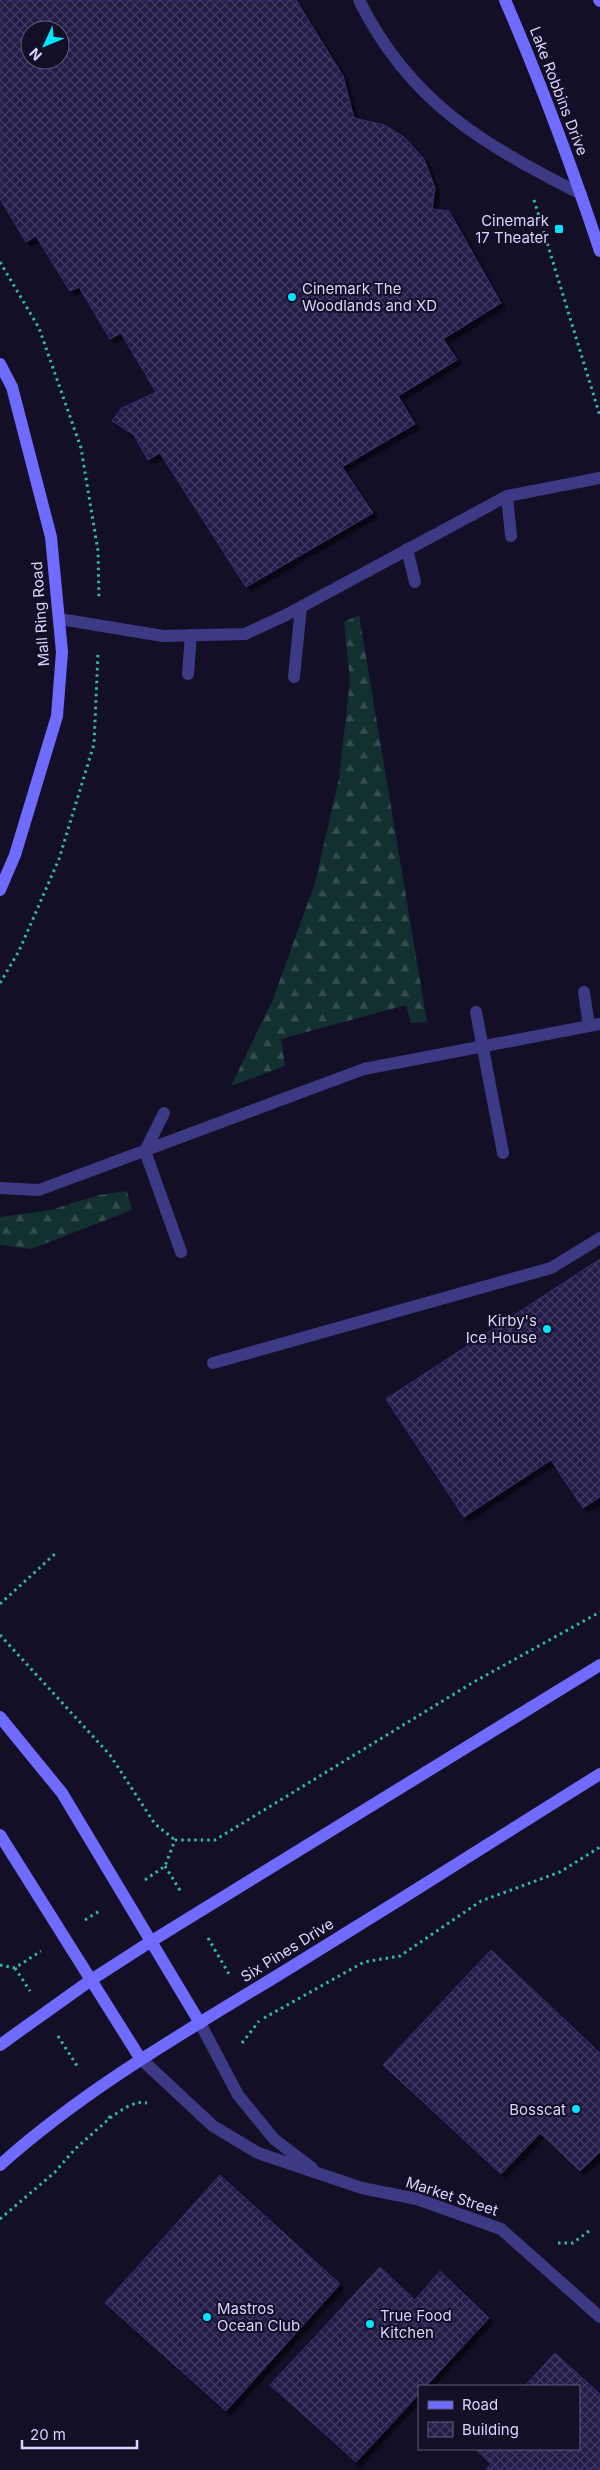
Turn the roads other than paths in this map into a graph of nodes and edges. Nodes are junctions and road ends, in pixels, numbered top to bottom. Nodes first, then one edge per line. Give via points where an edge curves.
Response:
1 (359, 0) edge
2 (505, 0) edge
3 (581, 194) junction
4 (600, 251) edge
5 (0, 364) edge
6 (600, 478) edge
7 (507, 496) junction
8 (511, 536) dead end
9 (407, 549) junction
10 (415, 582) dead end
11 (301, 607) junction
12 (60, 619) junction
13 (191, 635) junction
14 (188, 674) dead end
15 (294, 677) dead end
16 (0, 890) edge
17 (584, 992) dead end
18 (476, 1012) dead end
19 (595, 1025) edge
20 (484, 1047) junction
21 (164, 1114) dead end
22 (145, 1151) junction
23 (503, 1153) dead end
24 (0, 1188) edge
25 (600, 1238) edge
26 (181, 1252) dead end
27 (213, 1363) dead end
28 (600, 1665) edge
29 (0, 1716) edge
30 (600, 1774) edge
31 (0, 1835) edge
32 (150, 1942) junction
33 (91, 1980) junction
34 (200, 2022) junction
35 (0, 2045) edge
36 (140, 2058) junction
37 (0, 2165) edge
38 (322, 2176) junction
39 (600, 2317) edge

1 - 3 lane via 373,28 411,81 449,116 523,164
2 - 3 street, Lake Robbins Drive
3 - 4 street, Lake Robbins Drive
5 - 12 street, Mall Ring Road via 12,387 51,537
6 - 7 lane
7 - 8 lane
7 - 9 lane
9 - 10 lane
9 - 11 lane
11 - 13 lane via 245,634
11 - 15 lane
12 - 13 lane via 163,636
12 - 16 street, Mall Ring Road via 62,652 57,716 15,855
13 - 14 lane
17 - 19 lane
18 - 20 lane
19 - 20 lane
20 - 22 lane via 364,1069
20 - 23 lane
21 - 22 lane
22 - 24 lane via 39,1190
22 - 26 lane
25 - 27 lane via 551,1268
28 - 32 street
29 - 32 street via 62,1793
30 - 34 street, Six Pines Drive
31 - 33 street
32 - 33 street
32 - 34 street
33 - 35 street
33 - 36 street
34 - 36 street, Six Pines Drive
34 - 38 lane, Market Street via 238,2095 274,2139
36 - 37 street, Six Pines Drive via 29,2139
36 - 38 lane, Market Street via 213,2126 258,2153
38 - 39 lane, Market Street via 417,2199 501,2228

